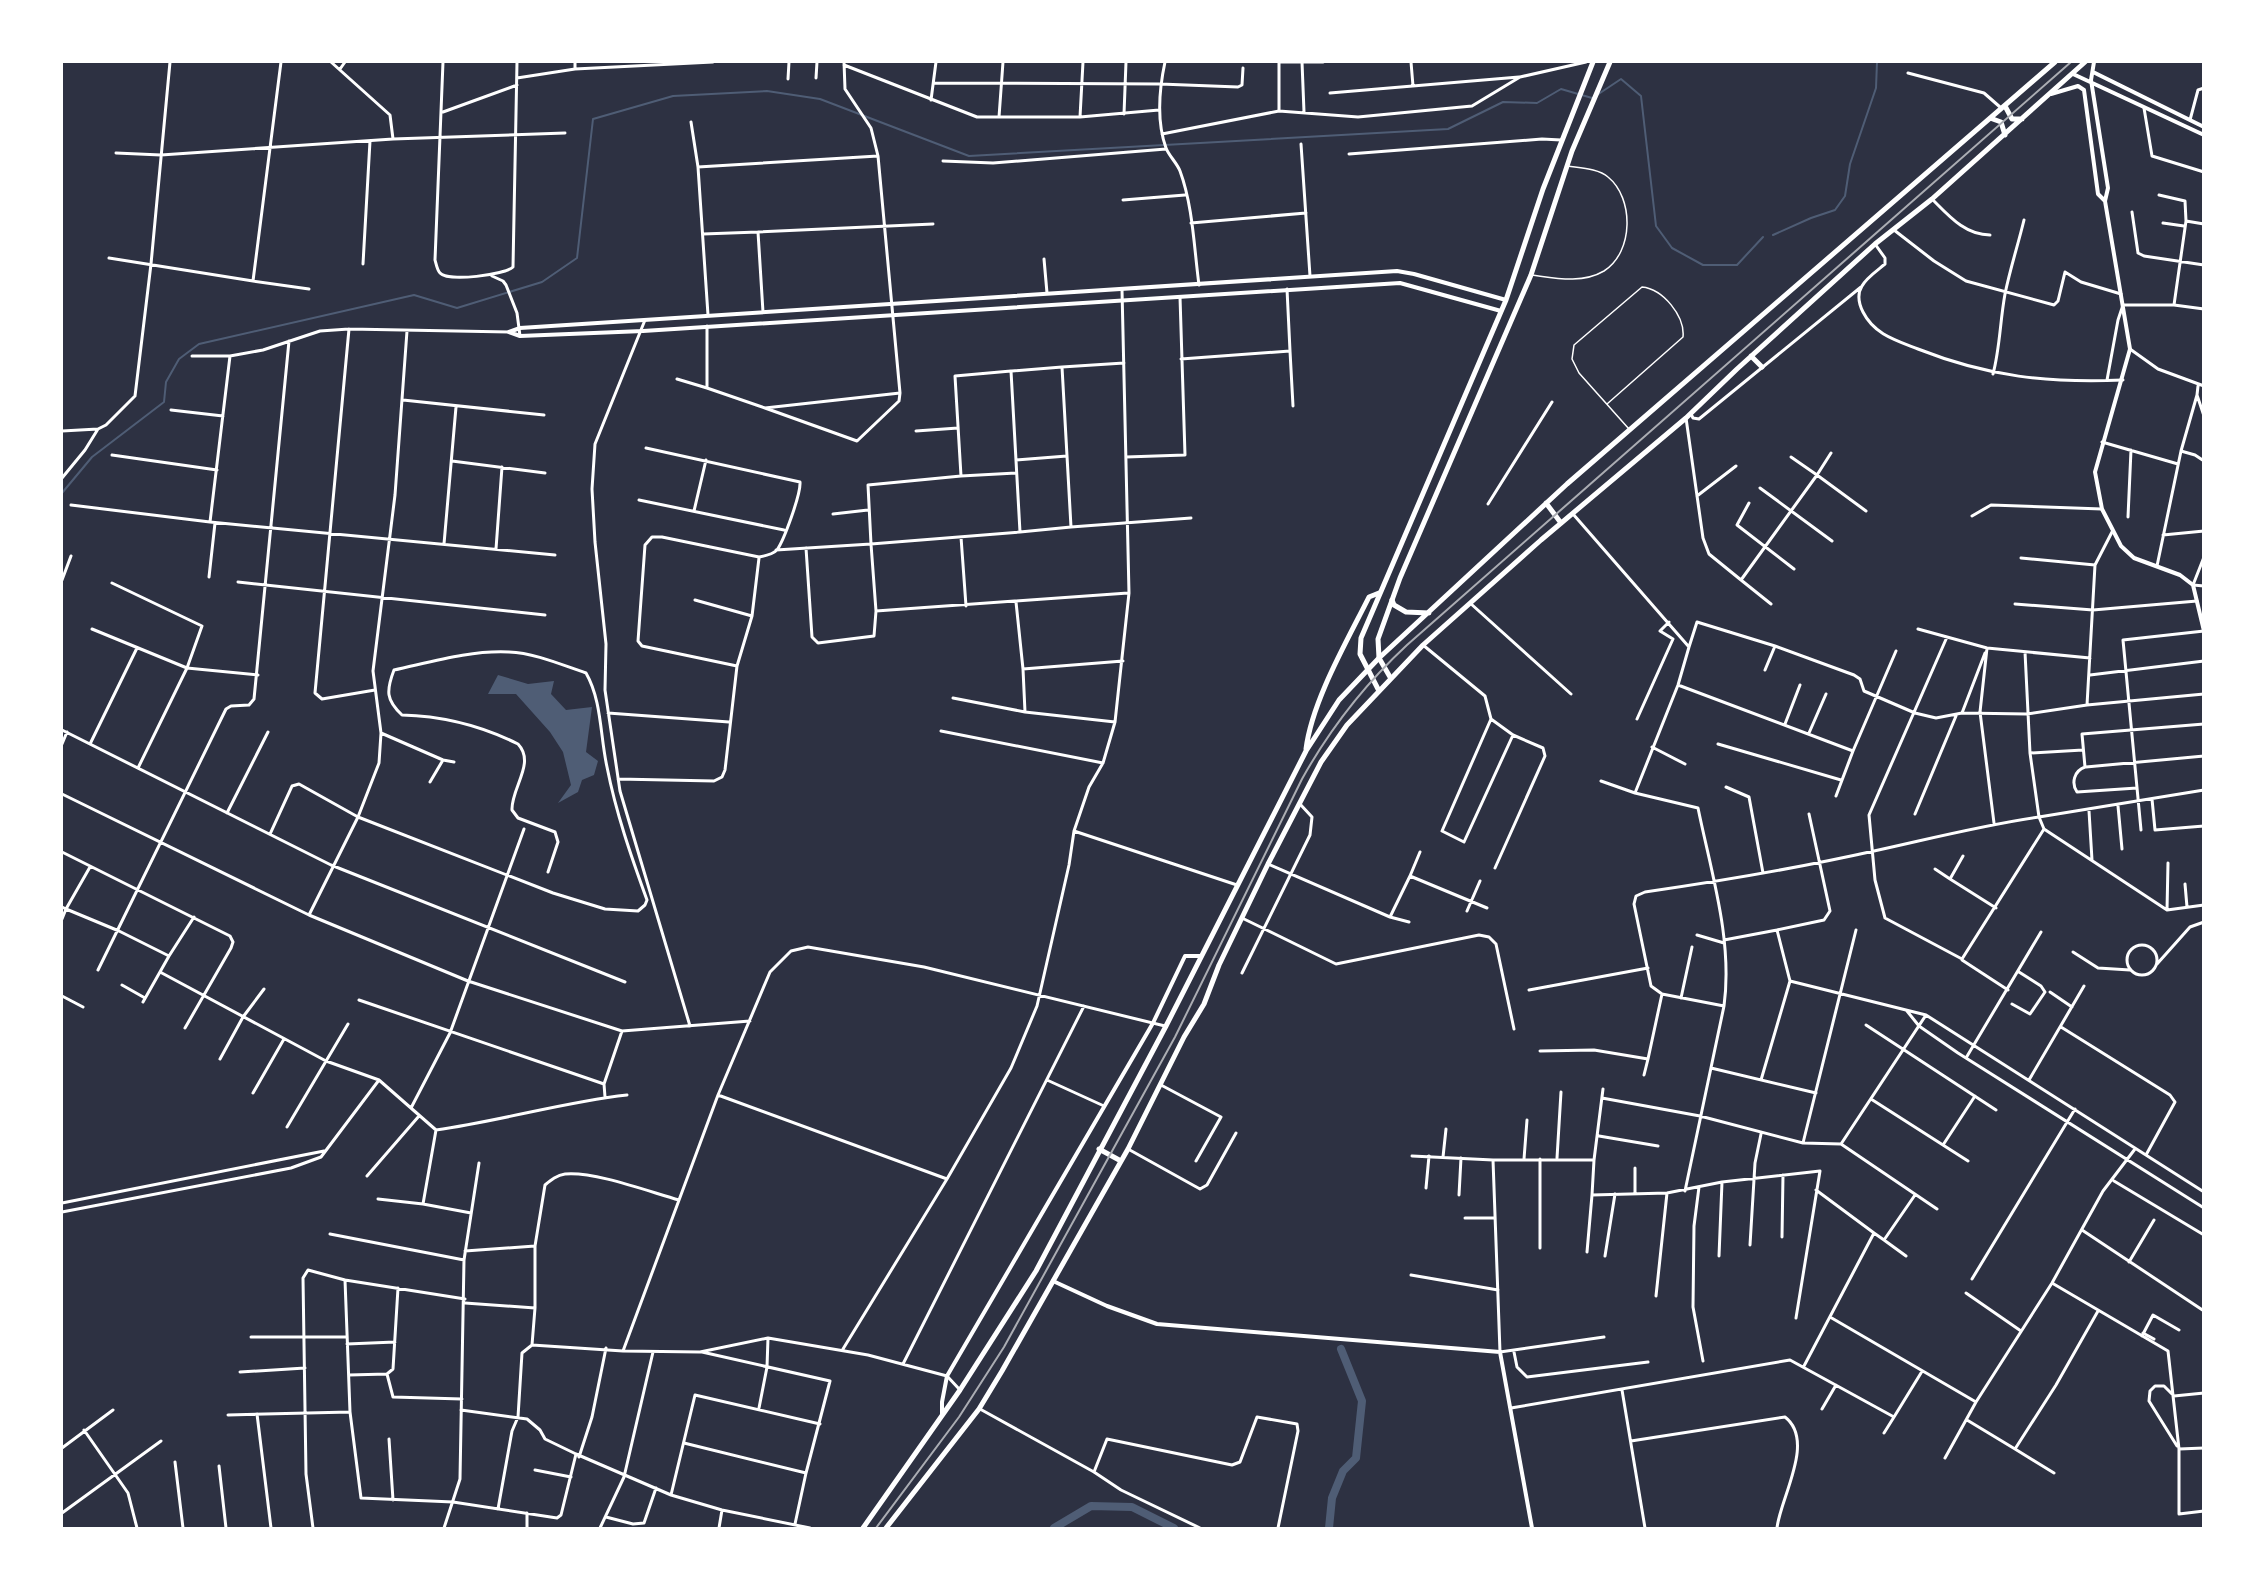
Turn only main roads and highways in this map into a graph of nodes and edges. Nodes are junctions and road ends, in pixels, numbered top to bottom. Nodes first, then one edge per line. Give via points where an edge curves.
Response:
1 (1610, 62) edge
2 (2055, 62) edge
3 (2085, 62) edge
4 (1590, 63) edge
5 (2004, 107) junction
6 (1990, 118) junction
7 (2022, 119) junction
8 (2005, 135) junction
9 (1751, 356) junction
10 (1762, 367) road end
11 (1546, 503) junction
12 (1561, 523) junction
13 (1379, 593) junction
14 (1392, 600) junction
15 (1430, 613) junction
16 (1378, 658) junction
17 (1367, 670) junction
18 (1390, 677) junction
19 (1378, 689) junction
20 (1306, 751) junction
21 (1100, 1149) junction
22 (1121, 1161) junction
23 (863, 1528) edge
24 (886, 1528) edge

1 - 14 main road via 1567,165 1531,275
2 - 5 main road
3 - 7 main road
4 - 13 main road via 1506,300
5 - 6 main road
5 - 7 main road via 2012,119
6 - 8 main road via 2001,122
6 - 11 main road
7 - 8 main road
8 - 9 main road via 1875,244
9 - 10 main road
9 - 12 main road via 1691,414
11 - 12 main road
11 - 15 main road
12 - 18 main road
13 - 17 main road via 1360,643
13 - 20 main road via 1370,597 1313,715
14 - 15 main road via 1406,612
14 - 16 main road via 1376,643
15 - 16 main road
16 - 17 main road
16 - 18 main road
17 - 19 main road
17 - 20 main road via 1339,700
18 - 19 main road
19 - 22 main road via 1321,762 1219,965 1204,1004
20 - 21 main road
21 - 22 main road
21 - 23 main road via 1036,1270 960,1390
22 - 24 main road via 979,1409

